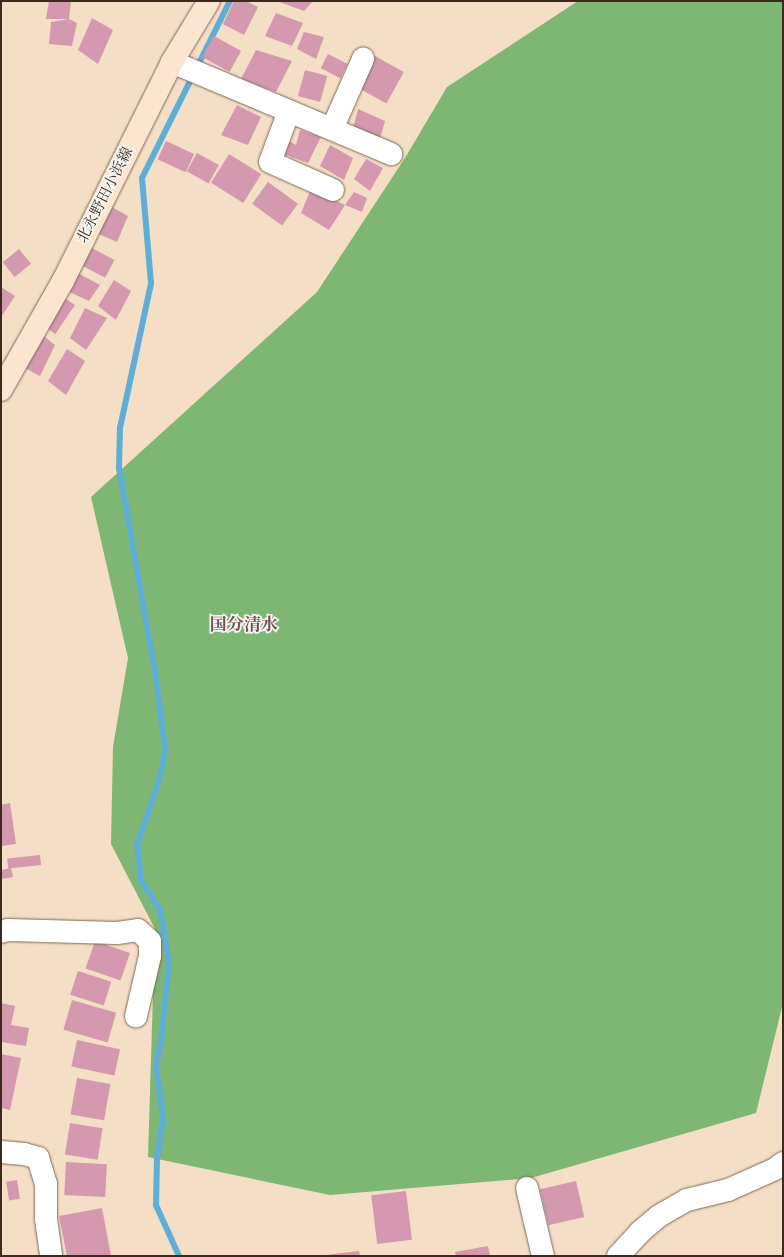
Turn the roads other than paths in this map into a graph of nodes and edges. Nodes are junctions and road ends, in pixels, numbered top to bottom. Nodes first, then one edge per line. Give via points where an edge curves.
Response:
1 (210, 1) edge
2 (363, 59) dead end
3 (177, 64) junction
4 (289, 111) junction
5 (332, 129) junction
6 (391, 154) dead end
7 (333, 190) dead end
8 (4, 377) edge
9 (1, 932) edge
10 (136, 1016) dead end
11 (1, 1152) edge
12 (783, 1163) edge
13 (528, 1188) dead end
14 (51, 1256) edge
15 (543, 1256) edge
16 (618, 1256) edge

1 - 3 main road, 北永野田小浜線
2 - 5 street
3 - 4 street
3 - 8 main road, 北永野田小浜線 via 63,280
4 - 5 street
4 - 7 street via 270,162
5 - 6 street
9 - 10 street via 8,930 117,933 138,930 150,941 150,956
11 - 14 street via 38,1158 46,1184 46,1218
12 - 16 street via 728,1190 687,1200 659,1216
13 - 15 street

